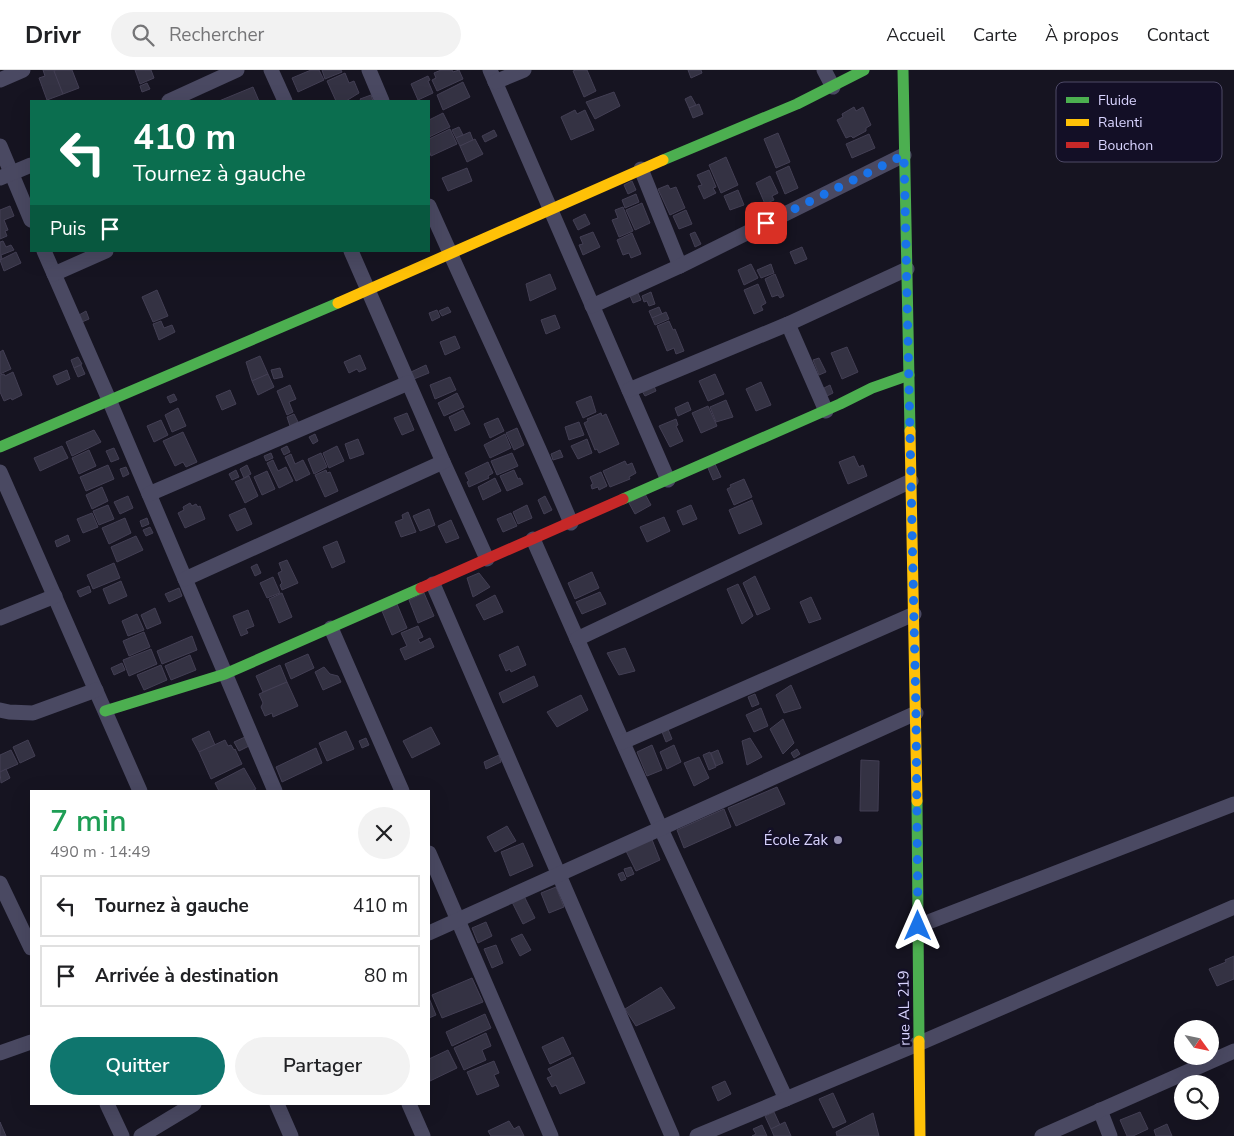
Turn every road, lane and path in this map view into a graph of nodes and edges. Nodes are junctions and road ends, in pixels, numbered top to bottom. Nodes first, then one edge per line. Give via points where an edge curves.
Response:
1 (23, 70) edge
2 (237, 70) edge
3 (271, 70) edge
4 (369, 70) edge
5 (524, 70) edge
6 (824, 70) edge
7 (864, 70) edge
8 (903, 70) edge
9 (492, 76) edge
10 (0, 80) edge
11 (832, 87) junction
12 (171, 100) edge
13 (285, 100) edge
14 (382, 100) edge
15 (0, 146) edge
16 (904, 155) junction
17 (30, 165) edge
18 (641, 169) junction
19 (6, 176) edge
20 (430, 208) edge
21 (551, 209) junction
22 (30, 218) edge
23 (44, 252) edge
24 (104, 252) edge
25 (351, 252) edge
26 (450, 253) junction
27 (680, 266) junction
28 (907, 269) junction
29 (54, 274) junction
30 (368, 289) junction
31 (592, 306) junction
32 (788, 324) junction
33 (909, 375) junction
34 (408, 383) junction
35 (629, 390) junction
36 (110, 402) junction
37 (826, 410) junction
38 (0, 447) edge
39 (442, 462) junction
40 (0, 472) edge
41 (668, 480) junction
42 (911, 481) junction
43 (149, 494) junction
44 (571, 523) junction
45 (533, 539) junction
46 (487, 559) junction
47 (185, 579) junction
48 (433, 584) junction
49 (55, 596) junction
50 (914, 614) junction
51 (0, 618) edge
52 (332, 628) junction
53 (577, 639) junction
54 (225, 674) junction
55 (96, 690) junction
56 (0, 710) edge
57 (105, 711) junction
58 (916, 713) junction
59 (623, 742) junction
60 (140, 790) edge
61 (275, 790) edge
62 (402, 790) edge
63 (1234, 804) edge
64 (661, 829) junction
65 (430, 855) edge
66 (559, 874) junction
67 (0, 884) edge
68 (1234, 907) edge
69 (458, 920) junction
70 (918, 926) junction
71 (430, 933) edge
72 (30, 946) edge
73 (30, 1042) edge
74 (920, 1043) junction
75 (1234, 1051) edge
76 (0, 1053) edge
77 (786, 1099) junction
78 (107, 1105) edge
79 (192, 1105) edge
80 (277, 1105) edge
81 (409, 1105) edge
82 (1100, 1110) junction
83 (122, 1136) edge
84 (141, 1136) edge
85 (291, 1136) edge
86 (423, 1136) edge
87 (551, 1136) edge
88 (672, 1136) edge
89 (697, 1136) edge
90 (920, 1136) edge
91 (1042, 1136) edge
92 (1110, 1136) edge

1 - 10 street
2 - 12 street
3 - 13 street
4 - 14 street
5 - 9 street
6 - 11 street
7 - 11 street
8 - 16 street, rue AL 219
9 - 21 street
11 - 18 street
15 - 19 street
16 - 27 street
16 - 28 street, rue AL 219
17 - 19 street
18 - 21 street
18 - 27 street
19 - 22 street
20 - 26 street
21 - 26 street
21 - 31 street
23 - 29 street
24 - 29 street
25 - 30 street
26 - 30 street
26 - 44 street via 536,438
27 - 31 street
28 - 32 street
28 - 33 street, rue AL 219
29 - 36 street
30 - 34 street
30 - 36 street
31 - 35 street
32 - 35 street
32 - 37 street
33 - 37 street
33 - 42 street, rue AL 219
34 - 39 street
34 - 43 street
35 - 41 street
36 - 38 street
36 - 43 street
37 - 41 street
39 - 46 street
39 - 47 street
40 - 49 street
41 - 44 street
42 - 50 street, rue AL 219
42 - 53 street
43 - 47 street
44 - 45 street
45 - 46 street
45 - 53 street
46 - 48 street
47 - 54 street
48 - 52 street
48 - 66 street
49 - 51 street
49 - 55 street
50 - 58 street, rue AL 219
50 - 59 street
52 - 54 street
52 - 62 street
53 - 59 street
54 - 57 street
54 - 61 street
55 - 56 street via 33,712
55 - 57 street
57 - 60 street
58 - 64 street
58 - 70 street, rue AL 219
59 - 64 street
63 - 70 street
64 - 66 street
64 - 77 street
65 - 69 street
66 - 69 street
66 - 88 street
67 - 72 street
68 - 74 street
69 - 71 street
69 - 87 street
70 - 74 street, rue AL 219
73 - 76 street
74 - 77 street
74 - 90 street, rue AL 219
75 - 82 street
77 - 89 street
78 - 83 street
79 - 84 street
80 - 85 street
81 - 86 street
82 - 91 street
82 - 92 street

